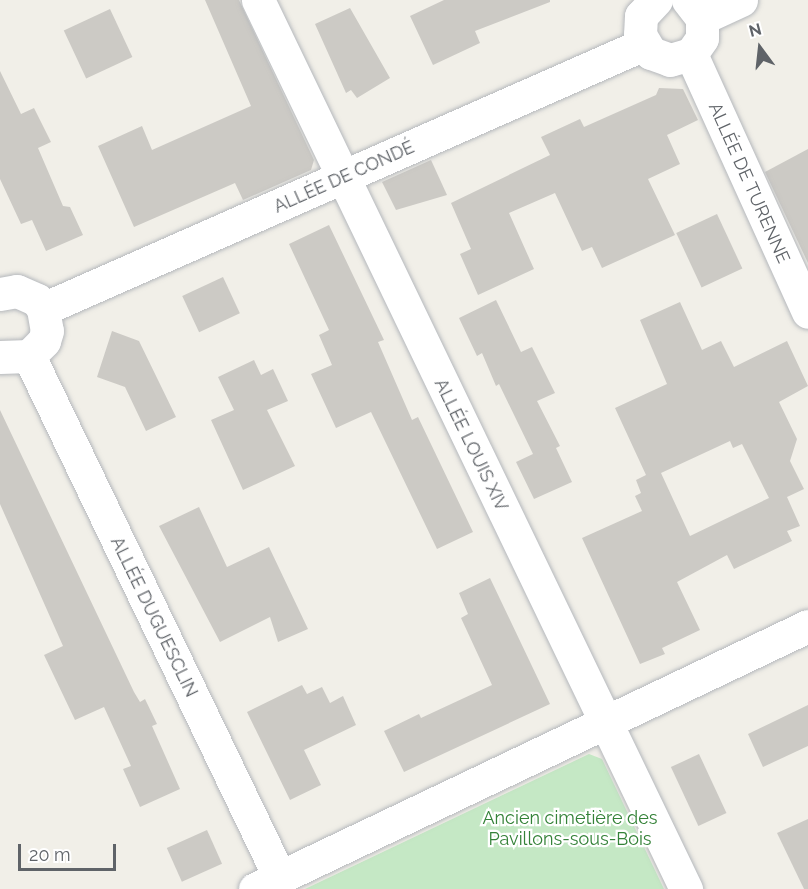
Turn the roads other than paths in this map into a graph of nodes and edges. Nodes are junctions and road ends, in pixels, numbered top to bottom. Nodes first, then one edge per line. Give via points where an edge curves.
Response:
1 (258, 0) edge
2 (656, 0) edge
3 (741, 0) edge
4 (695, 9) edge
5 (644, 44) junction
6 (691, 54) junction
7 (341, 178) junction
8 (0, 294) edge
9 (43, 309) junction
10 (808, 312) edge
11 (14, 357) edge
12 (808, 626) edge
13 (606, 722) junction
14 (268, 883) edge
15 (686, 889) edge

1 - 7 street, ALLÉE LOUIS XIV
2 - 5 street via 641,16 640,35
3 - 4 street
4 - 6 street via 702,38
5 - 6 street via 660,58 681,59
5 - 7 street, ALLÉE DE CONDÉ
6 - 10 street, ALLÉE DE TURENNE
7 - 9 street, ALLÉE DE CONDÉ
7 - 13 street, ALLÉE LOUIS XIV
8 - 9 street via 28,294
9 - 11 street via 47,331 44,341
11 - 14 street, ALLÉE DUGUESCLIN
12 - 13 street
13 - 14 street
13 - 15 street, ALLÉE LOUIS XIV

